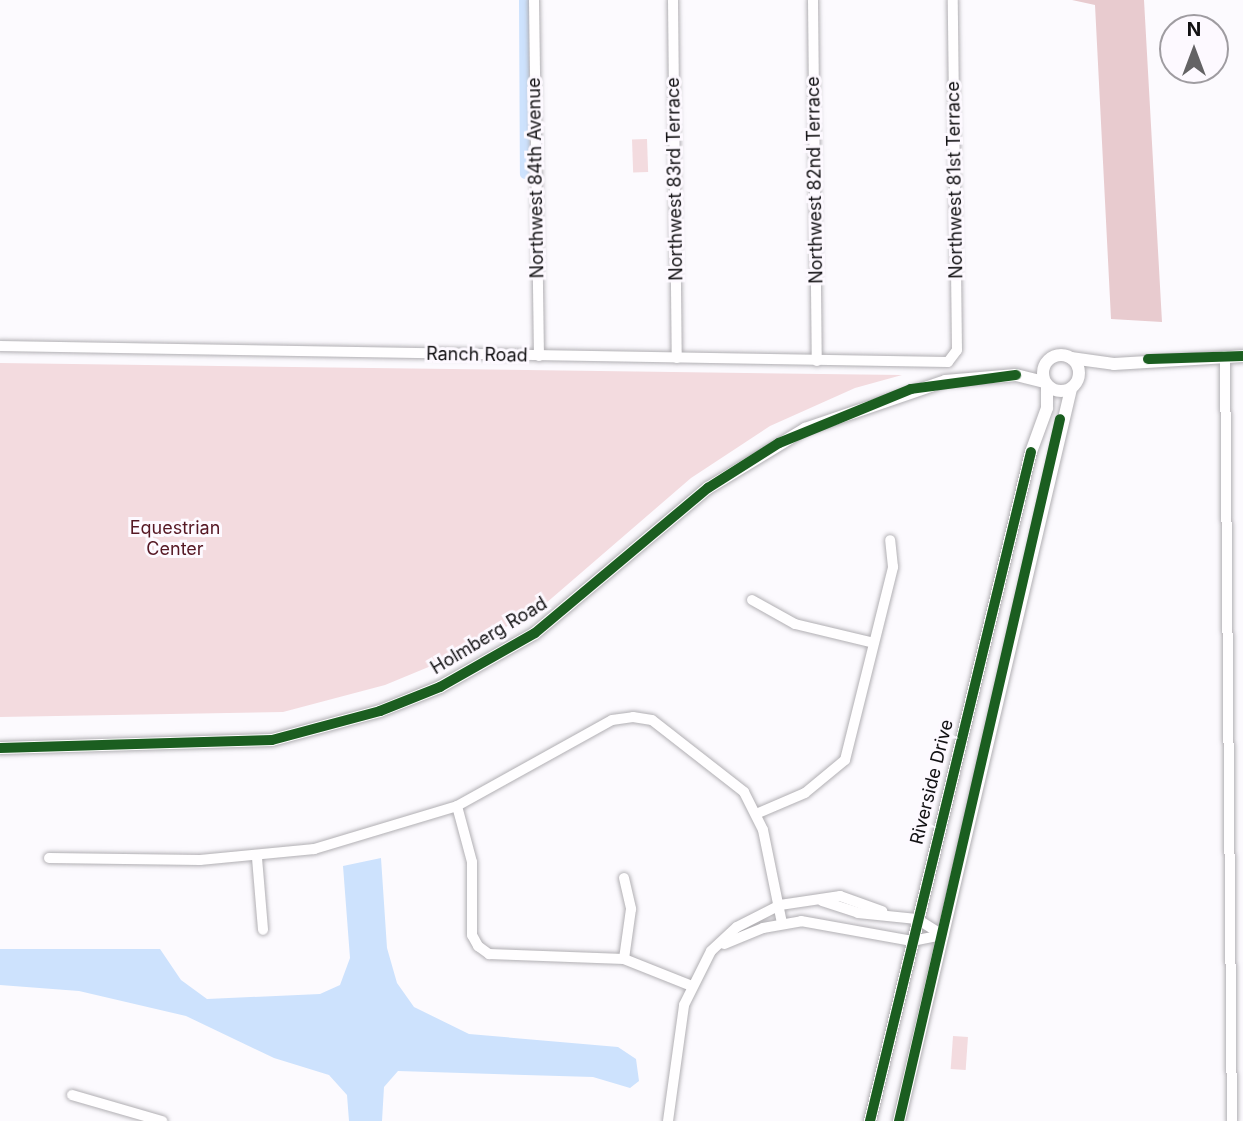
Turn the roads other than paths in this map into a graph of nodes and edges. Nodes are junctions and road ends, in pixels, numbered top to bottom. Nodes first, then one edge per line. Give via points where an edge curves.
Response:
1 (534, 0) edge
2 (673, 0) edge
3 (813, 0) edge
4 (953, 0) edge
5 (0, 346) edge
6 (539, 356) junction
7 (1225, 356) junction
8 (1243, 356) edge
9 (677, 358) junction
10 (1071, 358) junction
11 (953, 359) joint
12 (1047, 360) junction
13 (817, 361) junction
14 (1114, 364) junction
15 (1016, 375) junction
16 (1046, 384) junction
17 (1074, 385) junction
18 (1031, 452) junction
19 (890, 540) dead end
20 (752, 600) dead end
21 (874, 643) junction
22 (0, 748) edge
23 (457, 806) junction
24 (756, 814) junction
25 (49, 858) dead end
26 (257, 858) junction
27 (624, 878) dead end
28 (822, 901) junction
29 (780, 905) junction
30 (840, 906) junction
31 (882, 911) junction
32 (917, 919) junction
33 (782, 923) junction
34 (836, 925) junction
35 (263, 930) dead end
36 (943, 935) junction
37 (912, 941) junction
38 (711, 951) junction
39 (624, 959) junction
40 (692, 986) junction
41 (72, 1095) dead end
42 (162, 1121) edge
43 (668, 1121) edge
44 (870, 1121) edge
45 (899, 1121) edge
46 (1232, 1121) edge

1 - 6 street, Northwest 84th Avenue
2 - 9 street, Northwest 83rd Terrace
3 - 13 street, Northwest 82nd Terrace
4 - 11 street, Northwest 81st Terrace
5 - 6 street, Ranch Road
6 - 9 street, Ranch Road
7 - 8 street
7 - 14 street
7 - 46 street
9 - 13 street, Ranch Road
10 - 12 street
10 - 14 street
10 - 17 street
11 - 13 street, Ranch Road
12 - 15 street, Holmberg Road
12 - 16 street, Riverside Drive
14 - 17 street
15 - 16 street, Holmberg Road
15 - 18 street via 1034,384 1040,396
15 - 22 street, Holmberg Road via 911,389 788,439 708,488 535,633 440,687 380,711 272,740
16 - 17 street, Holmberg Road
16 - 18 street, Riverside Drive via 1047,408
17 - 36 street
18 - 32 street, Riverside Drive
19 - 21 street via 893,567
20 - 21 street via 795,624
21 - 24 street via 845,760 805,793
23 - 24 street via 612,720 633,717 652,720 728,775
23 - 26 street via 314,849
23 - 39 street via 472,862 472,935 478,947 489,954
24 - 29 street
25 - 26 street
26 - 35 street
27 - 39 street via 631,909
28 - 29 street
28 - 30 street
28 - 31 street via 854,898
29 - 33 street
29 - 38 street via 737,927
30 - 31 street
30 - 34 street
31 - 32 street
32 - 36 street
32 - 37 street, Riverside Drive
33 - 34 street
33 - 38 street
34 - 37 street
36 - 37 street
36 - 45 street
37 - 44 street, Riverside Drive
38 - 40 street
39 - 40 street
40 - 43 street
41 - 42 street

